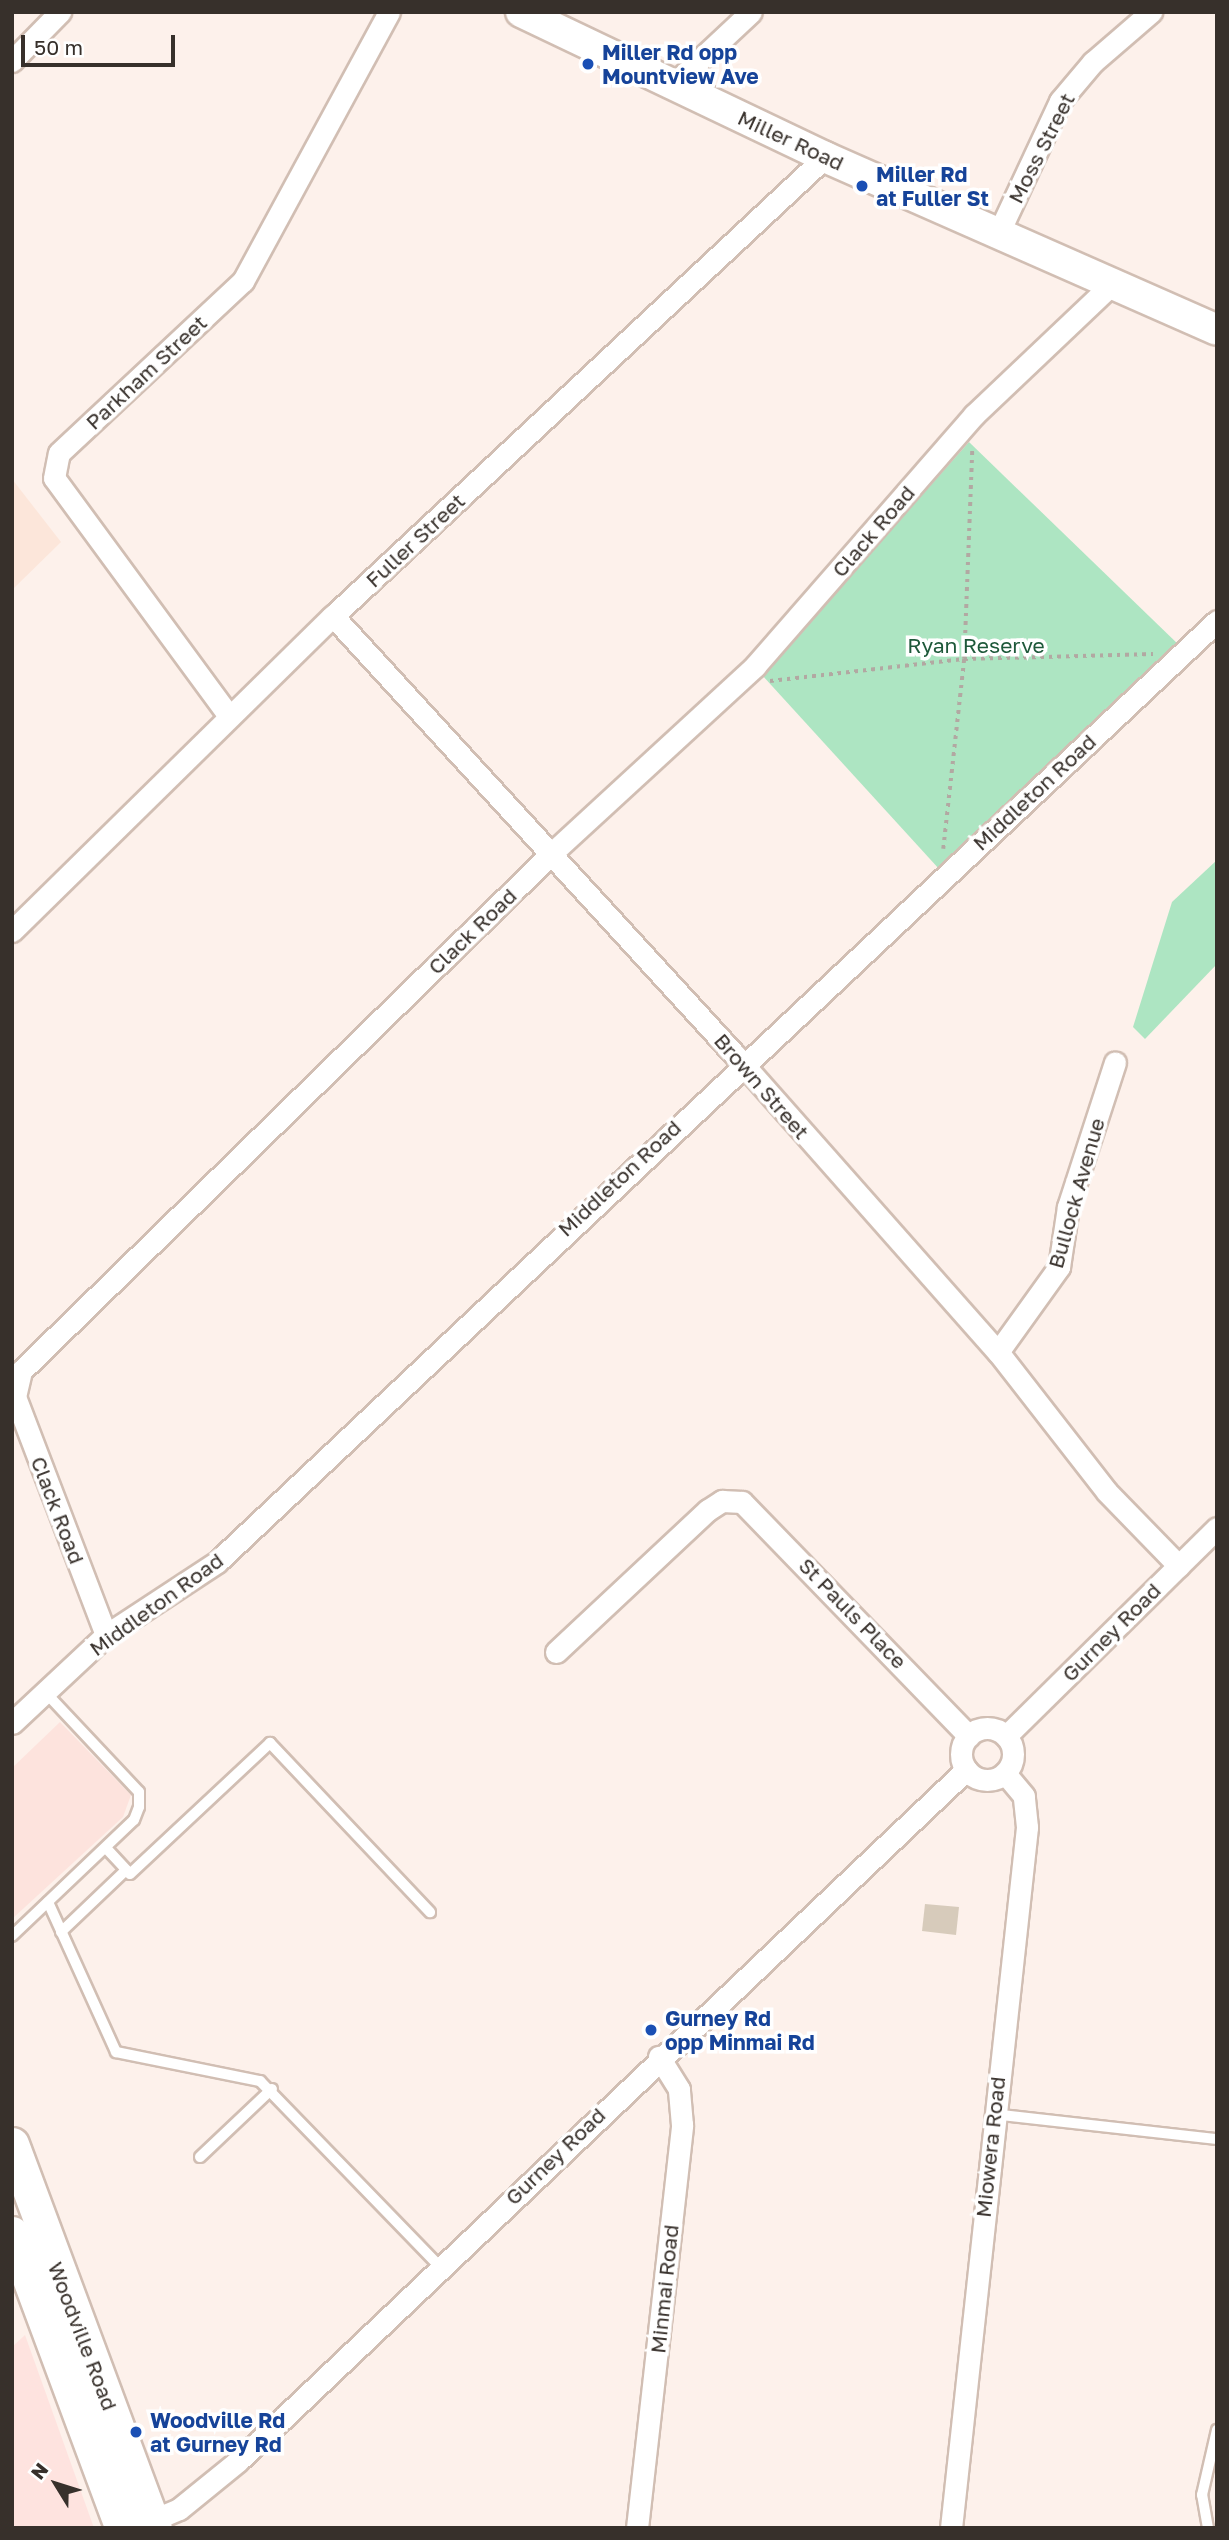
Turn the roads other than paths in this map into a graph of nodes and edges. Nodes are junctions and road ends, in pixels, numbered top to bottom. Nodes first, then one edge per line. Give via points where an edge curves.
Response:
1 (60, 12) edge
2 (389, 12) edge
3 (521, 12) edge
4 (751, 12) edge
5 (1151, 12) edge
6 (12, 61) edge
7 (674, 84) junction
8 (825, 157) junction
9 (999, 232) junction
10 (1112, 284) junction
11 (1217, 330) edge
12 (333, 616) junction
13 (1217, 621) edge
14 (229, 716) junction
15 (553, 852) junction
16 (12, 931) edge
17 (1115, 1062) dead end
18 (742, 1063) junction
19 (998, 1352) junction
20 (1217, 1528) edge
21 (1179, 1566) junction
22 (106, 1635) junction
23 (556, 1652) dead end
24 (45, 1692) junction
25 (12, 1723) edge
26 (969, 1736) junction
27 (1006, 1737) junction
28 (966, 1770) junction
29 (1005, 1773) junction
30 (106, 1848) junction
31 (126, 1870) junction
32 (48, 1902) junction
33 (430, 1912) dead end
34 (61, 1932) junction
35 (12, 1936) edge
36 (659, 2057) junction
37 (272, 2089) junction
38 (993, 2114) junction
39 (1217, 2139) edge
40 (12, 2144) edge
41 (200, 2157) dead end
42 (12, 2233) edge
43 (440, 2267) junction
44 (1217, 2430) edge
45 (141, 2526) edge
46 (637, 2528) edge
47 (951, 2528) edge
48 (1208, 2528) edge

1 - 6 street
2 - 14 street, Parkham Street via 243,281 59,453 54,478
3 - 7 street, Miller Road
4 - 7 street
5 - 9 street, Moss Street via 1093,62 1060,101
7 - 8 street, Miller Road
8 - 9 street, Miller Road
8 - 12 street, Fuller Street
9 - 10 street, Miller Road
10 - 11 street, Miller Road
10 - 15 street, Clack Road via 974,415 736,684
12 - 14 street, Fuller Street
12 - 15 street, Brown Street
13 - 18 street, Middleton Road
14 - 16 street, Fuller Street
15 - 18 street, Brown Street
15 - 22 street, Clack Road via 21,1371 15,1397
17 - 19 street, Bullock Avenue via 1068,1207 1059,1267
18 - 19 street, Brown Street
18 - 22 street, Middleton Road via 218,1562
19 - 21 street, Brown Street via 1107,1492
20 - 21 street, Gurney Road
21 - 27 street, Gurney Road
22 - 24 street, Middleton Road
23 - 26 street, St Pauls Place via 730,1490 760,1515
24 - 25 street, Middleton Road
24 - 30 lane via 139,1792 134,1820
26 - 27 street via 992,1729
26 - 28 street via 961,1757
27 - 29 street via 1013,1751
28 - 29 street via 981,1780
28 - 36 street, Gurney Road
29 - 38 street, Miowera Road via 1024,1796 1027,1827
30 - 31 lane
30 - 32 lane
31 - 33 lane via 130,1874 270,1743
31 - 34 lane
32 - 34 lane
32 - 35 lane
34 - 37 lane via 116,2052 237,2076
36 - 43 street, Gurney Road
36 - 46 street, Minmai Road via 679,2089 682,2125
37 - 41 lane
37 - 43 lane
38 - 39 lane
38 - 47 street, Miowera Road
40 - 45 main road, Woodville Road
42 - 45 main road, Woodville Road
43 - 45 street, Gurney Road via 238,2461 178,2509
44 - 48 lane via 1202,2496

